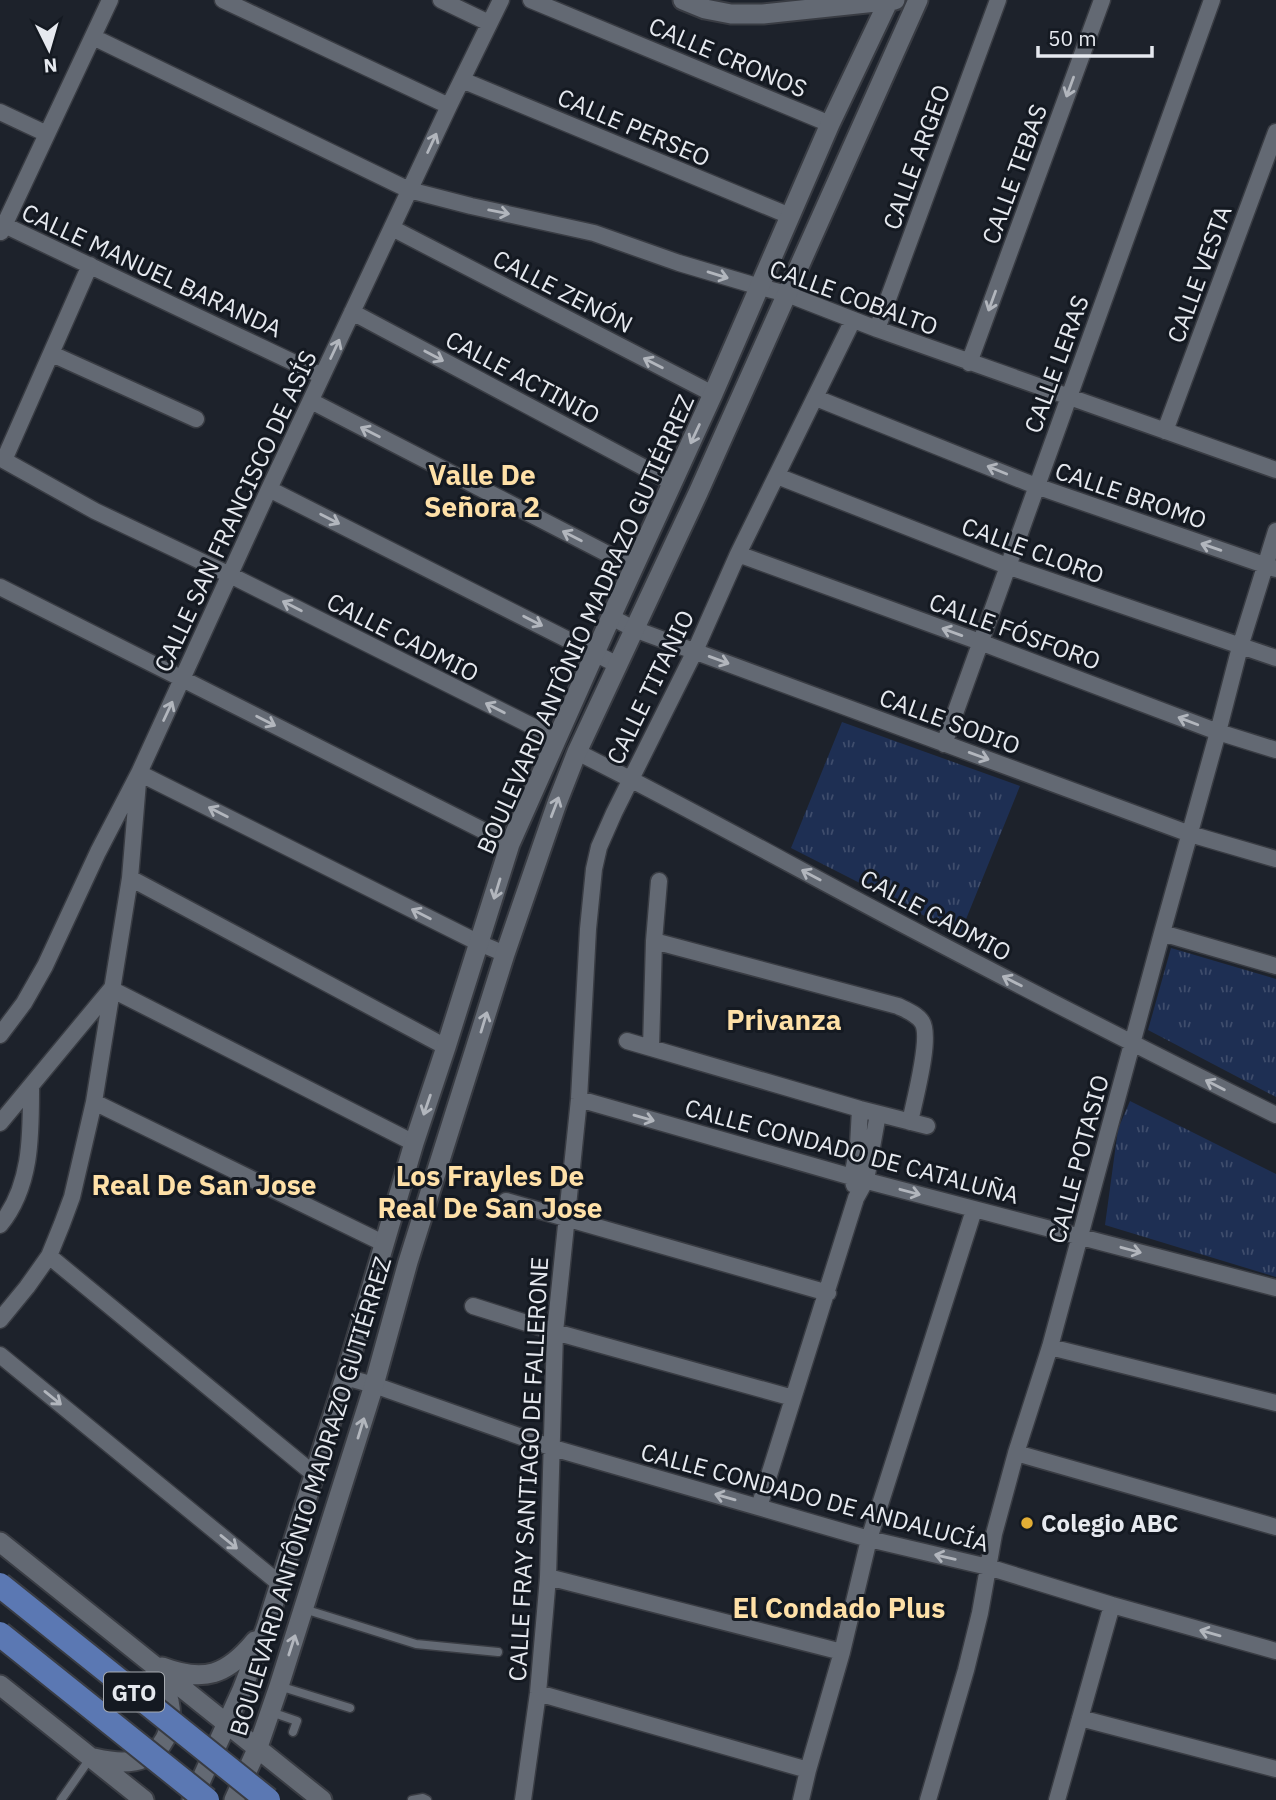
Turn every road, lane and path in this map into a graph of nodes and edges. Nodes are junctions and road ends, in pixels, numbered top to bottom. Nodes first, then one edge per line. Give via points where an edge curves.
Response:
1 (110, 0) edge
2 (223, 0) edge
3 (441, 0) edge
4 (501, 0) edge
5 (531, 0) edge
6 (684, 0) edge
7 (891, 0) edge
8 (918, 0) edge
9 (998, 0) edge
10 (1102, 0) edge
11 (1212, 0) edge
12 (489, 23) junction
13 (93, 37) junction
14 (462, 80) junction
15 (449, 106) junction
16 (0, 111) edge
17 (830, 124) junction
18 (1276, 132) edge
19 (47, 134) junction
20 (409, 190) junction
21 (790, 216) junction
22 (1, 227) edge
23 (392, 228) junction
24 (90, 265) junction
25 (760, 287) junction
26 (787, 294) junction
27 (352, 312) junction
28 (853, 320) junction
29 (877, 330) junction
30 (52, 354) junction
31 (969, 363) junction
32 (322, 376) junction
33 (713, 394) junction
34 (1069, 396) junction
35 (816, 398) junction
36 (311, 401) junction
37 (196, 419) dead end
38 (1165, 431) junction
39 (2, 459) edge
40 (1276, 470) edge
41 (777, 476) junction
42 (673, 483) junction
43 (1036, 486) junction
44 (269, 488) junction
45 (1276, 531) edge
46 (738, 554) junction
47 (1007, 566) junction
48 (633, 567) junction
49 (1271, 567) edge
50 (230, 575) junction
51 (0, 587) edge
52 (611, 617) junction
53 (634, 629) junction
54 (980, 642) junction
55 (1240, 647) junction
56 (695, 651) junction
57 (596, 653) junction
58 (1276, 658) edge
59 (618, 665) junction
60 (183, 679) junction
61 (1218, 732) junction
62 (556, 738) junction
63 (944, 744) junction
64 (1276, 750) edge
65 (577, 752) junction
66 (139, 773) junction
67 (631, 779) junction
68 (1191, 834) junction
69 (510, 844) junction
70 (1276, 859) edge
71 (130, 878) junction
72 (659, 881) dead end
73 (1162, 933) junction
74 (654, 941) junction
75 (479, 943) junction
76 (505, 954) junction
77 (1276, 966) edge
78 (111, 989) junction
79 (0, 1035) edge
80 (627, 1041) dead end
81 (1132, 1043) junction
82 (446, 1047) junction
83 (651, 1048) junction
84 (31, 1087) junction
85 (579, 1099) junction
86 (94, 1102) junction
87 (860, 1109) junction
88 (878, 1114) junction
89 (1276, 1115) edge
90 (910, 1122) junction
91 (0, 1123) edge
92 (927, 1126) dead end
93 (414, 1143) junction
94 (859, 1179) junction
95 (506, 1201) dead end
96 (974, 1210) junction
97 (568, 1218) junction
98 (0, 1225) edge
99 (1081, 1236) junction
100 (384, 1244) junction
101 (49, 1256) junction
102 (1276, 1288) edge
103 (828, 1293) junction
104 (473, 1306) dead end
105 (0, 1320) edge
106 (555, 1332) junction
107 (1050, 1347) junction
108 (0, 1355) edge
109 (345, 1377) junction
110 (374, 1385) junction
111 (793, 1398) junction
112 (1276, 1403) edge
113 (552, 1448) junction
114 (1016, 1453) junction
115 (314, 1475) junction
116 (759, 1507) junction
117 (1276, 1527) edge
118 (869, 1539) junction
119 (0, 1542) edge
120 (988, 1567) junction
121 (548, 1577) junction
122 (280, 1584) junction
123 (0, 1585) edge
124 (1112, 1605) junction
125 (304, 1609) junction
126 (266, 1628) junction
127 (0, 1634) edge
128 (1276, 1651) edge
129 (498, 1652) dead end
130 (842, 1652) junction
131 (151, 1664) junction
132 (0, 1685) edge
133 (279, 1686) junction
134 (538, 1693) junction
135 (350, 1708) dead end
136 (270, 1712) junction
137 (1080, 1718) junction
138 (227, 1725) junction
139 (293, 1732) dead end
140 (258, 1747) junction
141 (91, 1757) junction
142 (1276, 1769) edge
143 (808, 1770) junction
144 (63, 1797) edge
145 (73, 1800) edge
146 (144, 1800) edge
147 (192, 1800) edge
148 (206, 1800) edge
149 (234, 1800) edge
150 (268, 1800) edge
151 (321, 1800) edge
152 (412, 1800) edge
153 (427, 1800) edge
154 (523, 1800) edge
155 (802, 1800) edge
156 (928, 1800) edge
157 (1057, 1800) edge

1 - 13 street
2 - 15 street
3 - 12 street
4 - 12 street, CALLE SAN FRANCISCO DE ASÍS
5 - 17 street, CALLE CRONOS
6 - 7 street via 731,14
7 - 17 street, BOULEVARD ANTÔNIO MADRAZO GUTIÉRREZ
8 - 26 street, BOULEVARD ANTÔNIO MADRAZO GUTIÉRREZ
9 - 29 street, CALLE ARGEO
10 -> 31 street, CALLE TEBAS
11 - 34 street, CALLE LERAS
12 - 14 street, CALLE SAN FRANCISCO DE ASÍS
13 - 19 street
13 - 20 street, CALLE COBALTO
14 - 15 street, CALLE SAN FRANCISCO DE ASÍS
14 - 21 street, CALLE PERSEO
20 -> 15 street, CALLE SAN FRANCISCO DE ASÍS
16 - 19 street
17 - 21 street, BOULEVARD ANTÔNIO MADRAZO GUTIÉRREZ
18 - 38 street, CALLE VESTA
19 - 22 street
20 - 23 street, CALLE SAN FRANCISCO DE ASÍS
20 -> 25 street, CALLE COBALTO via 594,233
21 - 25 street, BOULEVARD ANTÔNIO MADRAZO GUTIÉRREZ
22 - 24 street, CALLE MANUEL BARANDA
23 - 27 street, CALLE SAN FRANCISCO DE ASÍS
33 -> 23 street, CALLE ZENÓN
24 - 30 street
24 - 32 street, CALLE MANUEL BARANDA
25 - 26 street, CALLE COBALTO
25 - 33 street, BOULEVARD ANTÔNIO MADRAZO GUTIÉRREZ
26 - 28 street, CALLE COBALTO
26 - 53 street, BOULEVARD ANTÔNIO MADRAZO GUTIÉRREZ
32 -> 27 street, CALLE SAN FRANCISCO DE ASÍS
27 -> 42 street, CALLE ACTINIO
28 - 29 street, CALLE COBALTO
28 - 35 street, CALLE TITANIO
29 - 31 street, CALLE COBALTO
30 - 37 street
30 - 39 street
31 - 34 street, CALLE COBALTO
32 - 36 street, CALLE SAN FRANCISCO DE ASÍS
33 -> 42 street, BOULEVARD ANTÔNIO MADRAZO GUTIÉRREZ
34 - 38 street, CALLE COBALTO
34 - 43 street, CALLE LERAS
35 - 41 street, CALLE TITANIO
43 -> 35 street, CALLE BROMO
36 - 44 street, CALLE SAN FRANCISCO DE ASÍS
48 -> 36 street
38 - 40 street, CALLE COBALTO
39 - 50 street, CALLE CADMIO via 95,511
41 - 46 street, CALLE TITANIO
41 - 47 street, CALLE CLORO
42 - 48 street, BOULEVARD ANTÔNIO MADRAZO GUTIÉRREZ
43 - 47 street, CALLE LERAS
49 -> 43 street, CALLE BROMO
44 - 50 street, CALLE SAN FRANCISCO DE ASÍS
44 -> 57 street
45 - 49 street, CALLE POTASIO
54 -> 46 street, CALLE FÓSFORO
46 - 56 street, CALLE TITANIO
47 - 54 street, CALLE LERAS
47 - 55 street, CALLE CLORO
48 - 52 street, BOULEVARD ANTÔNIO MADRAZO GUTIÉRREZ
49 - 55 street, CALLE POTASIO
50 - 60 street, CALLE SAN FRANCISCO DE ASÍS
62 -> 50 street, CALLE CADMIO
51 - 60 street
52 - 53 street, CALLE SODIO
52 - 57 street, BOULEVARD ANTÔNIO MADRAZO GUTIÉRREZ
53 - 56 street, CALLE SODIO
53 - 59 street, BOULEVARD ANTÔNIO MADRAZO GUTIÉRREZ
61 -> 54 street, CALLE FÓSFORO
54 - 63 street, CALLE LERAS
55 - 58 street, CALLE CLORO
55 - 61 street, CALLE POTASIO
56 -> 63 street, CALLE SODIO
56 - 67 street, CALLE TITANIO
57 - 59 street
57 - 62 street, BOULEVARD ANTÔNIO MADRAZO GUTIÉRREZ
59 - 65 street, BOULEVARD ANTÔNIO MADRAZO GUTIÉRREZ
66 -> 60 street, CALLE SAN FRANCISCO DE ASÍS
60 -> 69 street
61 - 64 street, CALLE FÓSFORO
61 - 68 street, CALLE POTASIO
62 - 69 street, BOULEVARD ANTÔNIO MADRAZO GUTIÉRREZ
63 -> 68 street, CALLE SODIO
65 - 67 street, CALLE CADMIO
76 -> 65 street, BOULEVARD ANTÔNIO MADRAZO GUTIÉRREZ
66 - 71 street
75 -> 66 street
66 - 79 street, CALLE SAN FRANCISCO DE ASÍS via 45,966
81 -> 67 street, CALLE CADMIO
67 - 85 street, CALLE TITANIO via 599,847 594,869
68 - 70 street, CALLE SODIO
68 - 73 street, CALLE POTASIO
69 -> 75 street, BOULEVARD ANTÔNIO MADRAZO GUTIÉRREZ
71 - 78 street
71 - 82 street
72 - 74 street
73 - 77 street
73 - 81 street, CALLE POTASIO
74 - 83 street
74 - 90 street via 898,1006 917,1017 923,1022 926,1038
75 - 76 street
75 - 82 street, BOULEVARD ANTÔNIO MADRAZO GUTIÉRREZ
110 -> 76 street, BOULEVARD ANTÔNIO MADRAZO GUTIÉRREZ
78 - 84 street
78 - 86 street
78 - 93 street
80 - 83 street
89 -> 81 street, CALLE CADMIO
81 - 99 street, CALLE POTASIO
82 -> 93 street, BOULEVARD ANTÔNIO MADRAZO GUTIÉRREZ
83 - 87 street
84 - 91 street
84 - 98 street via 27,1165
85 -> 94 street, CALLE CONDADO DE CATALUÑA
85 - 97 street, CALLE FRAY SANTIAGO DE FALLERONE
86 - 100 street
86 - 101 street via 72,1197
87 - 88 street
87 - 94 street
88 - 90 street
88 - 94 street
90 - 92 street
93 - 100 street, BOULEVARD ANTÔNIO MADRAZO GUTIÉRREZ
94 -> 96 street, CALLE CONDADO DE CATALUÑA
94 - 103 street
95 - 97 street
96 - 99 street, CALLE CONDADO DE CATALUÑA
96 - 118 street
97 - 103 street
97 - 106 street, CALLE FRAY SANTIAGO DE FALLERONE
99 -> 102 street, CALLE CONDADO DE CATALUÑA
99 - 107 street, CALLE POTASIO
100 - 109 street, BOULEVARD ANTÔNIO MADRAZO GUTIÉRREZ
101 - 105 street
101 - 115 street
103 - 111 street
104 - 106 street
106 - 111 street
106 - 113 street, CALLE FRAY SANTIAGO DE FALLERONE
107 - 112 street
107 - 114 street, CALLE POTASIO
108 -> 122 street
109 - 110 street, CALLE CONDADO DE ANDALUCÍA
109 - 115 street, BOULEVARD ANTÔNIO MADRAZO GUTIÉRREZ
110 - 113 street, CALLE CONDADO DE ANDALUCÍA
125 -> 110 street, BOULEVARD ANTÔNIO MADRAZO GUTIÉRREZ
111 - 116 street
116 -> 113 street, CALLE CONDADO DE ANDALUCÍA
113 - 121 street, CALLE FRAY SANTIAGO DE FALLERONE
114 - 117 street
114 - 120 street, CALLE POTASIO
115 - 122 street, BOULEVARD ANTÔNIO MADRAZO GUTIÉRREZ
116 - 118 street, CALLE CONDADO DE ANDALUCÍA
120 -> 118 street, CALLE CONDADO DE ANDALUCÍA
118 - 130 street
119 - 131 street
120 - 124 street, CALLE CONDADO DE ANDALUCÍA
120 - 156 street, CALLE POTASIO via 966,1670
121 - 130 street
121 - 134 street, CALLE FRAY SANTIAGO DE FALLERONE
122 - 126 street, BOULEVARD ANTÔNIO MADRAZO GUTIÉRREZ
123 - 150 main road, GTO, bridge
128 -> 124 street, CALLE CONDADO DE ANDALUCÍA
124 - 137 street
125 - 129 lane via 415,1644
133 -> 125 street, BOULEVARD ANTÔNIO MADRAZO GUTIÉRREZ
126 - 131 street via 239,1660 211,1675 192,1676
126 - 138 street, BOULEVARD ANTÔNIO MADRAZO GUTIÉRREZ
127 - 148 main road, GTO, bridge
130 - 143 street
131 - 138 street
131 - 141 street via 169,1703 163,1744 138,1760
132 - 141 street
133 - 135 lane
133 - 136 street, BOULEVARD ANTÔNIO MADRAZO GUTIÉRREZ
134 - 143 street
134 - 154 street, CALLE FRAY SANTIAGO DE FALLERONE
136 - 139 lane via 297,1721
136 - 140 street, BOULEVARD ANTÔNIO MADRAZO GUTIÉRREZ
137 - 142 street
137 - 157 street
138 - 140 street
138 - 147 street, BOULEVARD ANTÔNIO MADRAZO GUTIÉRREZ
140 - 149 street, BOULEVARD ANTÔNIO MADRAZO GUTIÉRREZ
140 - 151 street
141 - 144 lane
141 - 146 street
143 - 155 street
144 - 145 lane
152 - 153 lane

